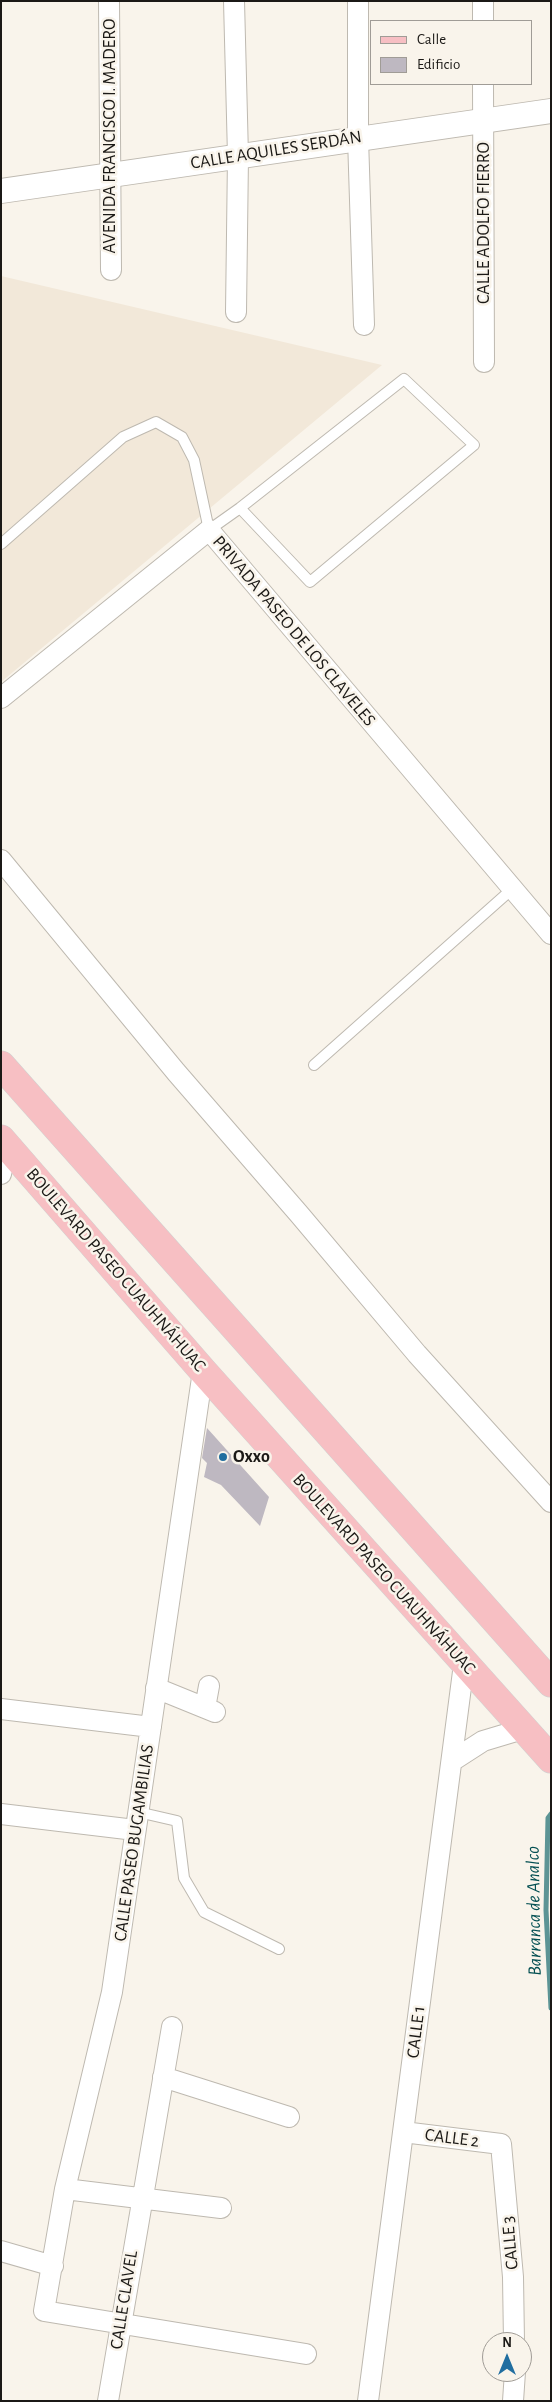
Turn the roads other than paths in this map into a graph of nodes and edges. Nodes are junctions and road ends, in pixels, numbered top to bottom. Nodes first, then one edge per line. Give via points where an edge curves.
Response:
1 (109, 1) edge
2 (234, 1) edge
3 (358, 1) edge
4 (483, 1) edge
5 (483, 20) edge
6 (483, 85) edge
7 (551, 111) edge
8 (483, 119) junction
9 (358, 138) junction
10 (238, 156) junction
11 (111, 174) junction
12 (1, 191) edge
13 (111, 270) dead end
14 (236, 312) dead end
15 (364, 325) dead end
16 (484, 362) dead end
17 (240, 508) junction
18 (209, 530) junction
19 (1, 544) edge
20 (1, 698) edge
21 (1, 860) edge
22 (512, 890) junction
23 (551, 934) edge
24 (1, 1065) edge
25 (314, 1065) dead end
26 (4, 1142) edge
27 (1, 1174) edge
28 (203, 1371) junction
29 (551, 1502) edge
30 (464, 1664) junction
31 (551, 1683) edge
32 (209, 1686) dead end
33 (156, 1688) junction
34 (1, 1709) edge
35 (151, 1726) junction
36 (536, 1743) edge
37 (452, 1761) junction
38 (1, 1814) edge
39 (136, 1821) junction
40 (279, 1949) dead end
41 (172, 2027) dead end
42 (163, 2077) junction
43 (289, 2116) dead end
44 (403, 2132) junction
45 (501, 2144) joint
46 (65, 2189) junction
47 (141, 2199) junction
48 (221, 2208) dead end
49 (1, 2251) edge
50 (53, 2266) junction
51 (120, 2324) junction
52 (514, 2332) edge
53 (306, 2354) dead end
54 (515, 2382) edge
55 (108, 2401) edge
56 (368, 2401) edge
57 (514, 2401) edge

1 - 11 street, AVENIDA FRANCISCO I. MADERO
2 - 10 street
3 - 9 street
4 - 5 street
6 - 8 street, CALLE ADOLFO FIERRO
7 - 8 street, CALLE AQUILES SERDÁN
8 - 9 street, CALLE AQUILES SERDÁN
8 - 16 street, CALLE ADOLFO FIERRO
9 - 10 street, CALLE AQUILES SERDÁN
9 - 15 street
10 - 11 street, CALLE AQUILES SERDÁN
10 - 14 street
11 - 12 street, CALLE AQUILES SERDÁN
11 - 13 street, AVENIDA FRANCISCO I. MADERO
17 - 17 lane via 404,379 474,445 310,582
17 - 18 lane
18 - 19 lane via 194,460 182,437 156,422 123,437
18 - 20 street, PRIVADA PASEO DE LOS CLAVELES
18 - 22 street, PRIVADA PASEO DE LOS CLAVELES
21 - 29 street via 176,1072 417,1354
22 - 23 street, PRIVADA PASEO DE LOS CLAVELES
22 - 25 lane
24 - 31 main road
26 - 27 street
26 - 28 main road, BOULEVARD PASEO CUAUHNÁHUAC
28 - 30 main road, BOULEVARD PASEO CUAUHNÁHUAC
28 - 33 street, CALLE PASEO BUGAMBILIAS
30 - 36 main road, BOULEVARD PASEO CUAUHNÁHUAC
30 - 37 street, CALLE 1
32 - 33 street via 210,1710
33 - 35 street, CALLE PASEO BUGAMBILIAS
34 - 35 street
35 - 39 street, CALLE PASEO BUGAMBILIAS
36 - 37 street via 483,1741
37 - 44 street, CALLE 1
38 - 39 street
39 - 40 lane via 177,1822 184,1878 204,1912
39 - 46 street, CALLE PASEO BUGAMBILIAS via 112,1992
41 - 42 street, CALLE CLAVEL
42 - 43 street
42 - 47 street, CALLE CLAVEL
44 - 45 street, CALLE 2
44 - 56 street, CALLE 1
45 - 52 street, CALLE 3 via 513,2277
46 - 47 street
46 - 50 street, CALLE PASEO BUGAMBILIAS
47 - 48 street
47 - 51 street, CALLE CLAVEL
49 - 50 street
50 - 51 street, CALLE PASEO BUGAMBILIAS via 44,2311
51 - 53 street
51 - 55 street, CALLE CLAVEL
54 - 57 street

